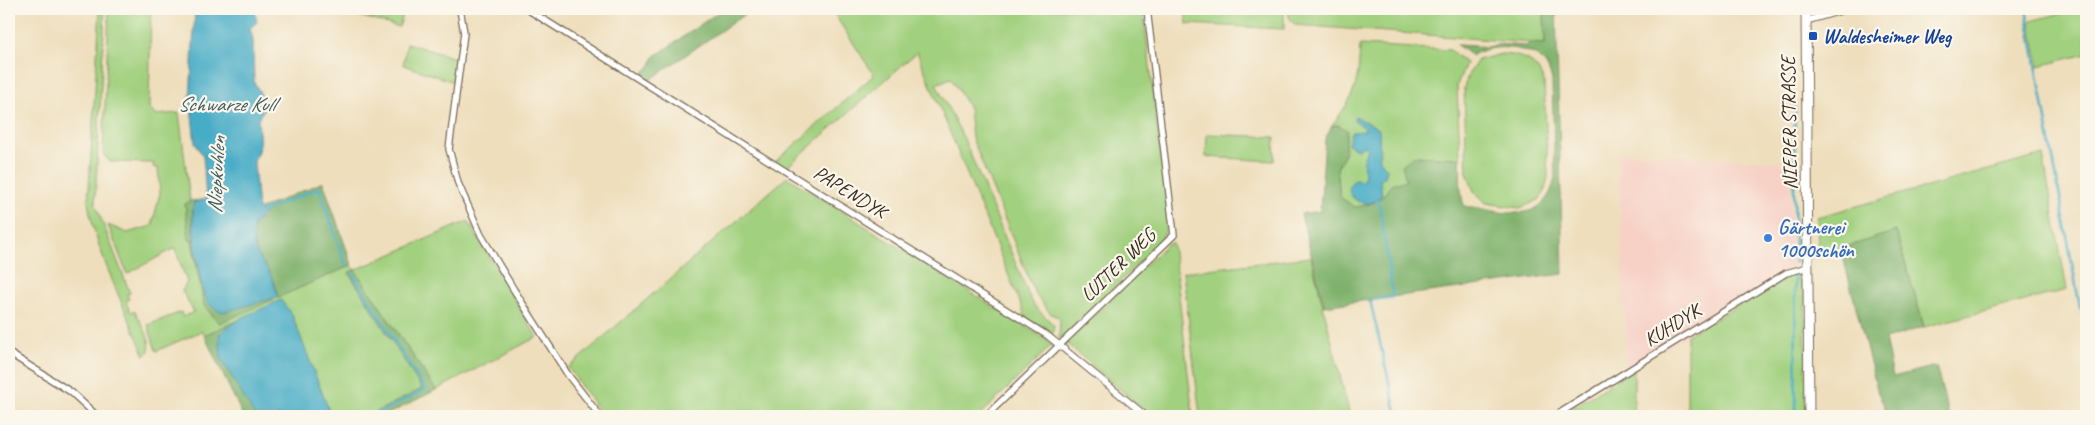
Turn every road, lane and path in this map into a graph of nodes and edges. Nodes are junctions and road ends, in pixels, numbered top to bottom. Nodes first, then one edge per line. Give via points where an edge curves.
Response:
1 (460, 9) edge
2 (527, 9) edge
3 (1147, 9) edge
4 (1806, 9) edge
5 (1847, 9) edge
6 (1806, 21) junction
7 (1808, 267) junction
8 (1060, 344) junction
9 (9, 353) edge
10 (97, 416) edge
11 (600, 416) edge
12 (986, 416) edge
13 (1146, 416) edge
14 (1555, 416) edge
15 (1809, 416) edge

1 - 11 street via 464,33 448,149 458,183 481,236 519,299 568,375
2 - 8 street, PAPENDYK
3 - 8 street, LUITER WEG via 1174,234
4 - 6 main road, NIEPER STRASSE
5 - 6 street
6 - 7 main road, NIEPER STRASSE
7 - 14 street, KUHDYK via 1786,273
7 - 15 main road, NIEPER STRASSE
8 - 12 street, LUITER WEG
8 - 13 street, PAPENDYK
9 - 10 street via 71,392

